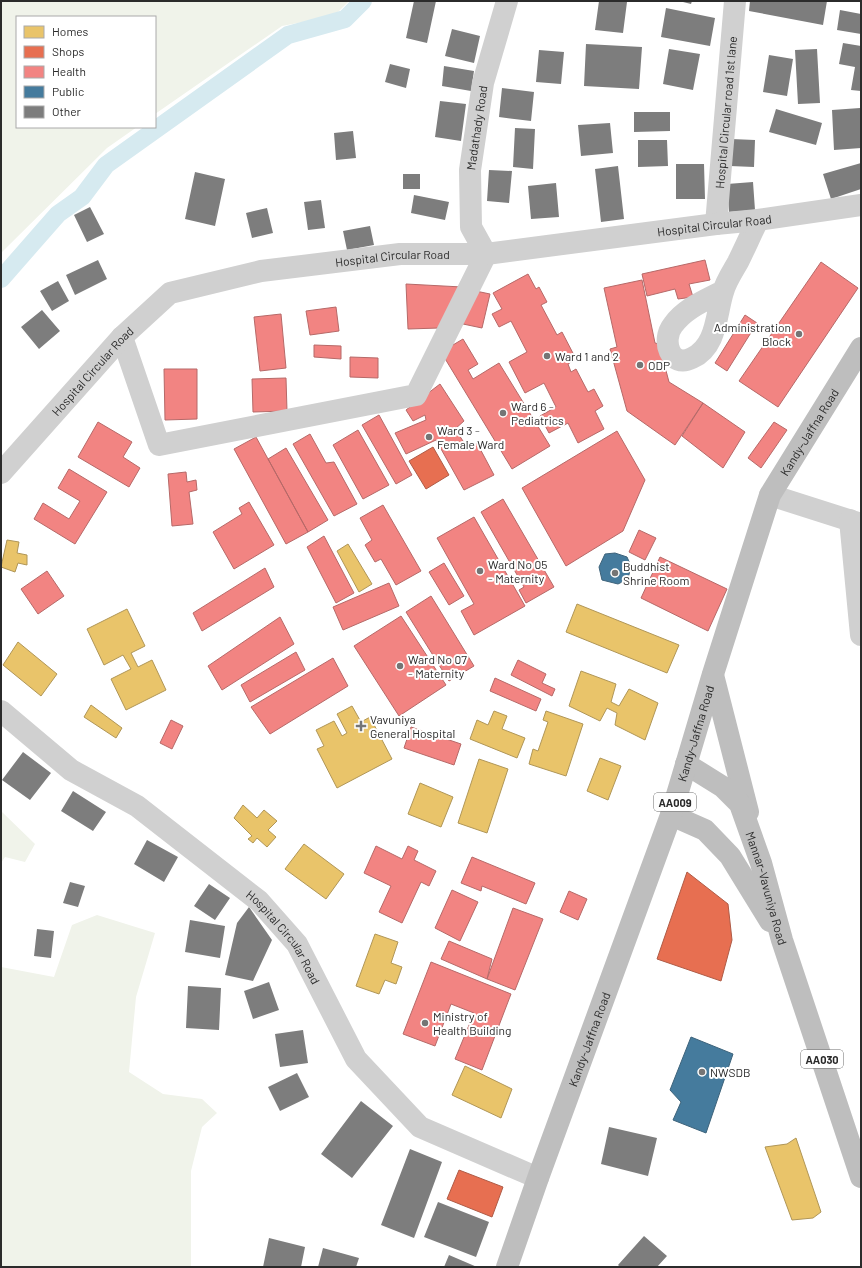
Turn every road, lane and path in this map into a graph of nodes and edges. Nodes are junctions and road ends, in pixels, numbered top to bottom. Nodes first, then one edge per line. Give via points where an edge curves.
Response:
1 (507, 1) edge
2 (735, 1) edge
3 (861, 205) edge
4 (758, 220) junction
5 (716, 224) junction
6 (486, 254) junction
7 (723, 291) dead end
8 (122, 337) junction
9 (861, 348) edge
10 (1, 473) edge
11 (770, 495) junction
12 (856, 522) edge
13 (861, 635) edge
14 (713, 674) junction
15 (1, 711) edge
16 (686, 764) junction
17 (671, 815) junction
18 (761, 863) junction
19 (782, 940) junction
20 (861, 1177) edge
21 (538, 1178) junction
22 (507, 1267) edge

1 - 6 street, Madathady Road via 483,83 470,170 471,227
2 - 5 street, Hospital Circular road 1st lane
3 - 4 street, Hospital Circular Road
4 - 5 street, Hospital Circular Road
4 - 7 street
5 - 6 street, Hospital Circular Road
6 - 8 street, Hospital Circular Road via 400,254 260,271 170,293
6 - 8 street via 416,395 159,446
8 - 10 street, Hospital Circular Road
9 - 11 highway, Kandy-Jaffna Road / AA009
11 - 12 street
11 - 14 highway, Kandy-Jaffna Road / AA009
12 - 13 street
14 - 16 highway, Kandy-Jaffna Road / AA009
14 - 18 highway
15 - 21 street, Hospital Circular Road via 71,770 137,806 259,901 297,944 356,1059 420,1127
16 - 17 highway, Kandy-Jaffna Road / AA009
16 - 18 highway, Mannar-Vavuniya Road / AA030 via 723,787 740,804
17 - 19 highway, Mannar-Vavuniya Road / AA030 via 705,830 730,856
17 - 21 highway, Kandy-Jaffna Road / AA009
18 - 19 highway, Mannar-Vavuniya Road / AA030
19 - 20 highway, AA030
21 - 22 highway, Kandy-Jaffna Road / AA009

